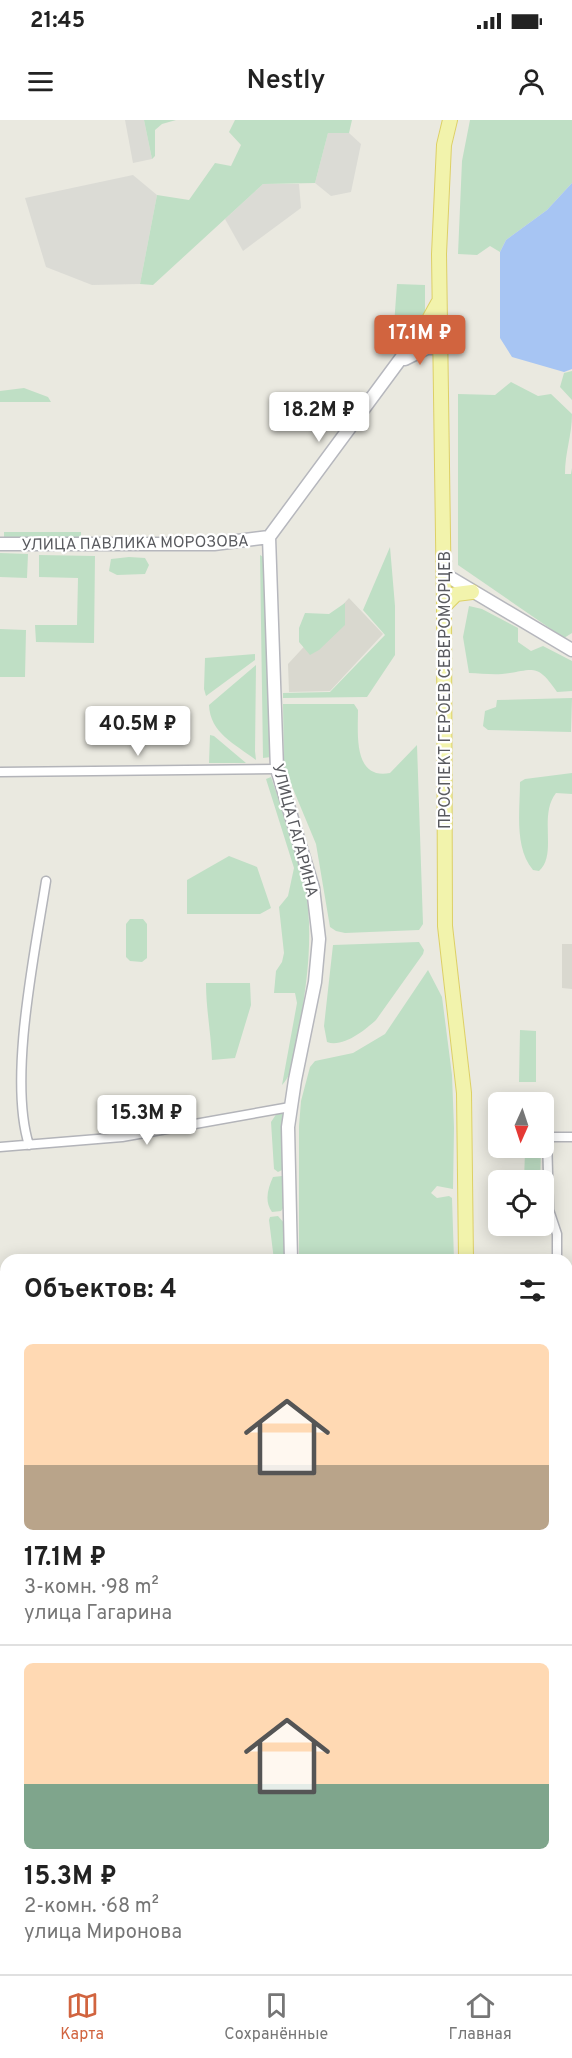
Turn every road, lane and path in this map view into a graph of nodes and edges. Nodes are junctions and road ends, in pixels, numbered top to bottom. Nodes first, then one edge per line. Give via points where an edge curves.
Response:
1 (450, 120) edge
2 (433, 324) junction
3 (440, 348) junction
4 (394, 367) junction
5 (269, 537) junction
6 (0, 544) edge
7 (444, 573) junction
8 (472, 592) junction
9 (444, 606) junction
10 (572, 650) edge
11 (277, 769) junction
12 (0, 772) edge
13 (46, 881) dead end
14 (290, 1107) junction
15 (572, 1137) edge
16 (29, 1145) junction
17 (0, 1147) edge
18 (291, 1254) edge
19 (466, 1254) edge
20 (557, 1254) edge

1 - 2 main road via 442,175 439,301
2 - 3 main road, ПРОСПЕКТ ГЕРОЕВ СЕВЕРОМОРЦЕВ
2 - 4 street
3 - 4 street via 413,353
3 - 7 main road, ПРОСПЕКТ ГЕРОЕВ СЕВЕРОМОРЦЕВ
4 - 5 street
5 - 6 street, УЛИЦА ПАВЛИКА МОРОЗОВА via 214,544
5 - 11 street, УЛИЦА ГАГАРИНА
7 - 8 street
7 - 9 main road, ПРОСПЕКТ ГЕРОЕВ СЕВЕРОМОРЦЕВ
8 - 9 main road via 456,594
8 - 10 street
9 - 19 main road, ПРОСПЕКТ ГЕРОЕВ СЕВЕРОМОРЦЕВ via 445,926 464,1093
11 - 12 street
11 - 14 street, УЛИЦА ГАГАРИНА via 313,888 319,939 315,982
13 - 16 street via 22,1065 23,1128
14 - 16 street via 136,1135
14 - 18 street, УЛИЦА ГАГАРИНА
15 - 20 street via 547,1137 549,1210 557,1234
16 - 17 street

